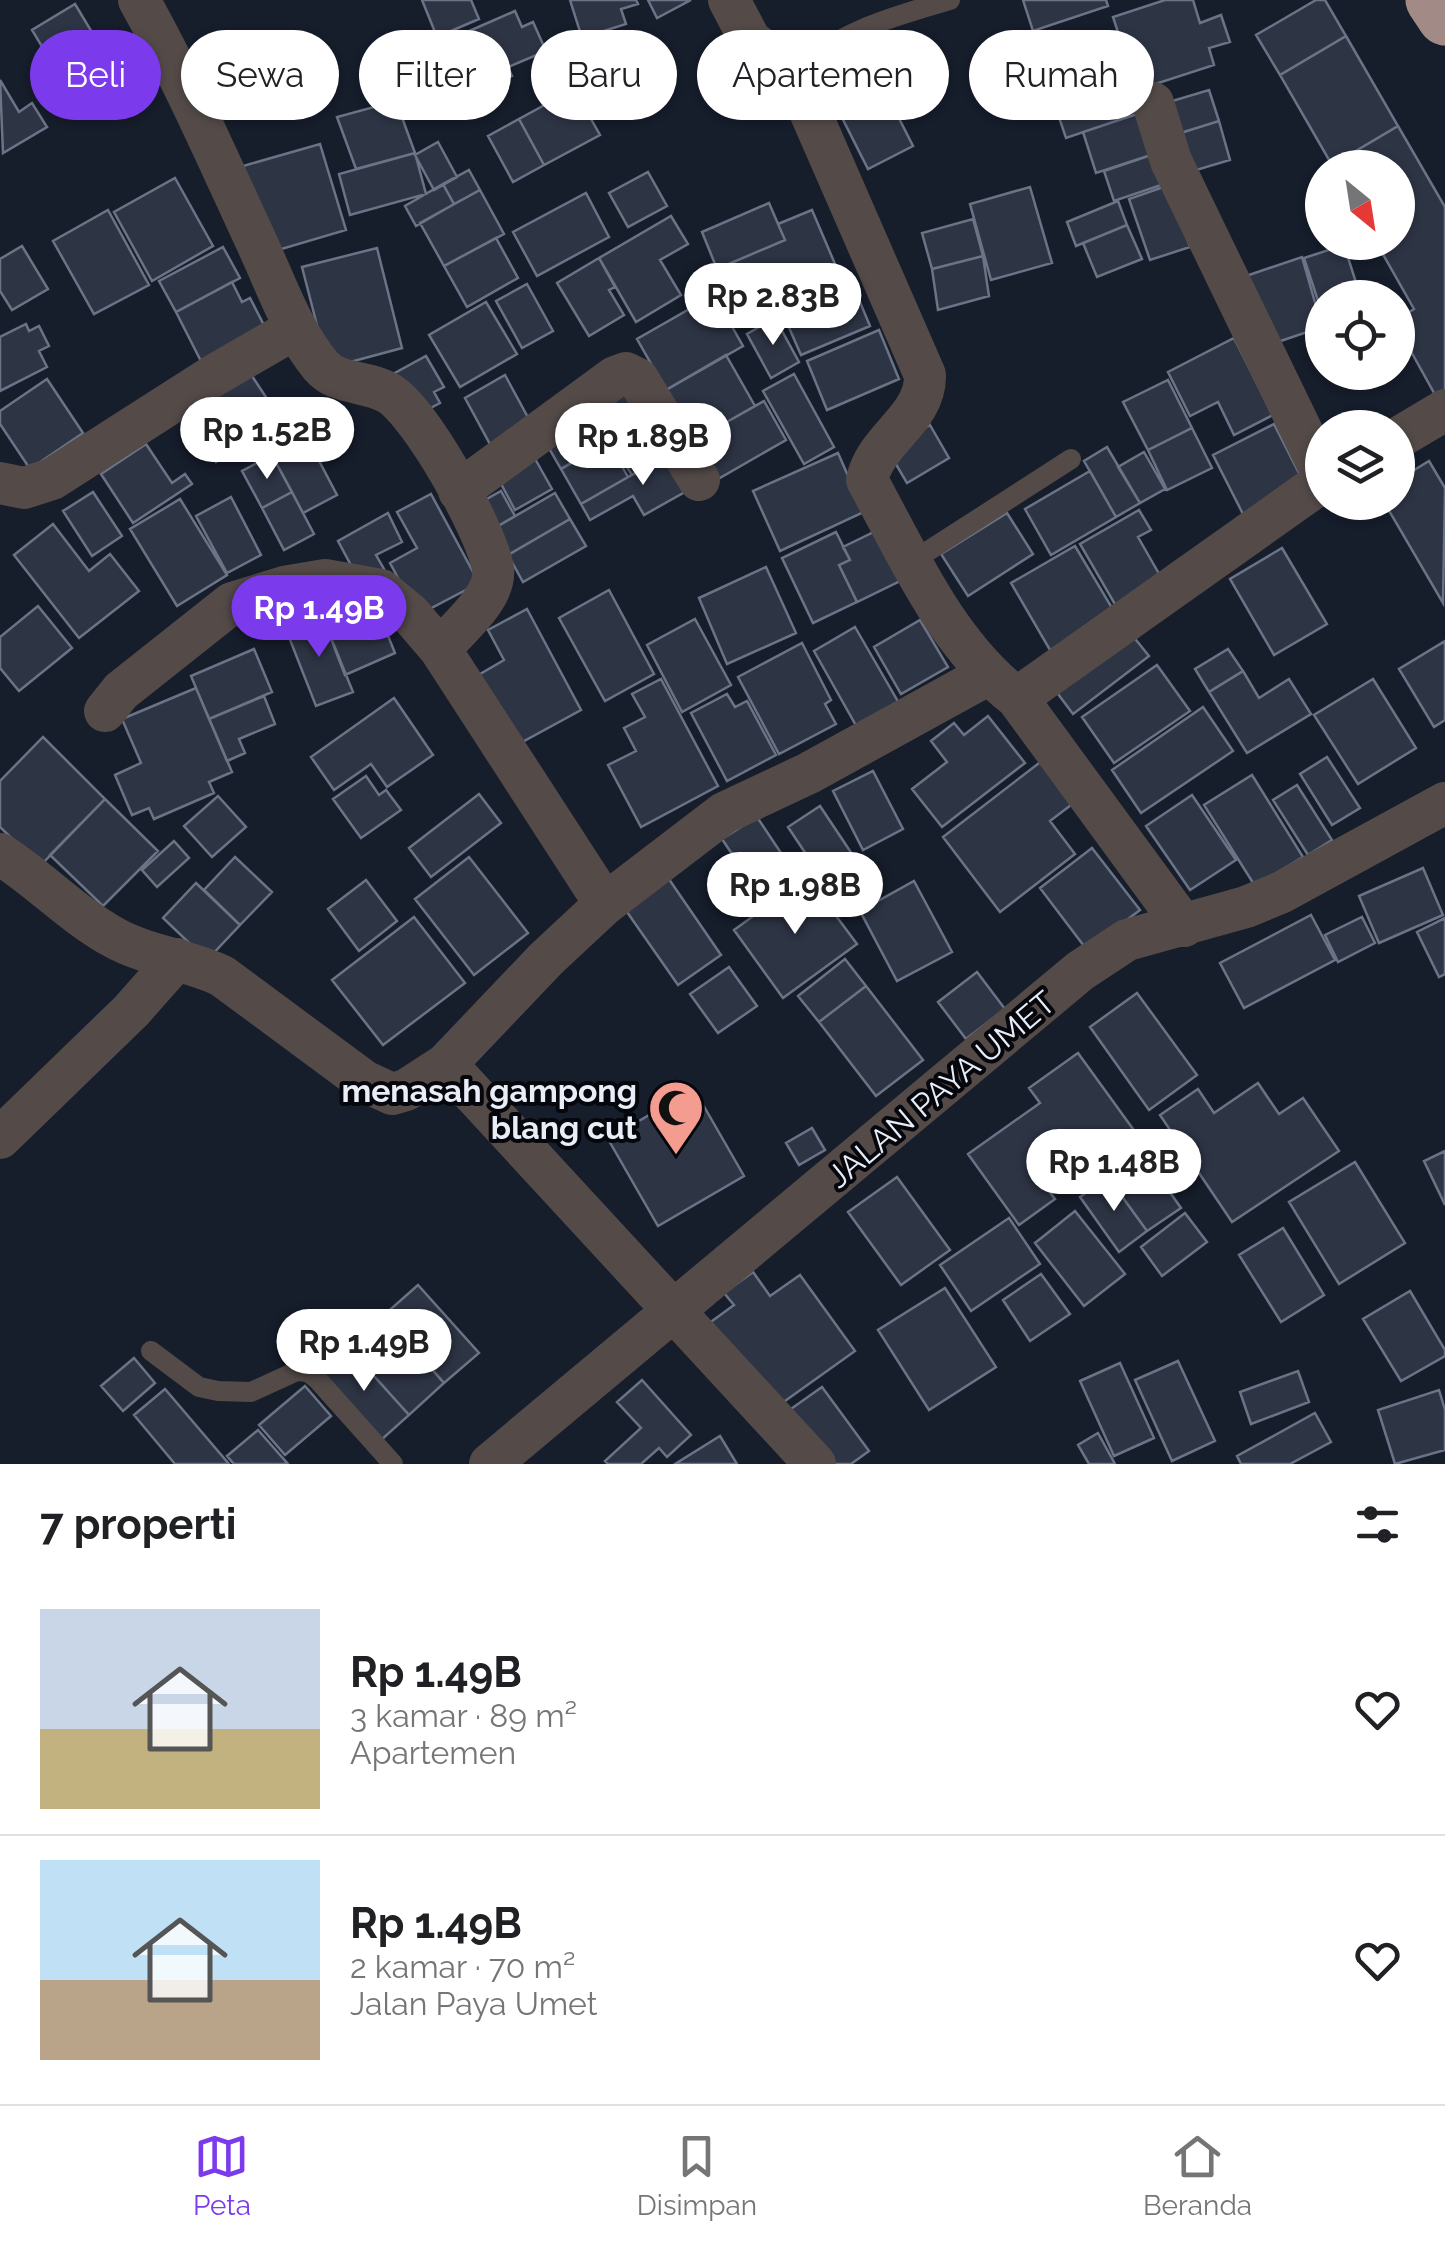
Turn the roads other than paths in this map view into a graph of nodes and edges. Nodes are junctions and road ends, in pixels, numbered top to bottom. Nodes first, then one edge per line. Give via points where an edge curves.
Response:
1 (139, 0) edge
2 (729, 0) edge
3 (950, 0) edge
4 (1434, 0) edge
5 (1445, 18) edge
6 (745, 30) edge
7 (864, 30) edge
8 (1154, 107) edge
9 (814, 120) edge
10 (296, 328) junction
11 (1445, 410) edge
12 (1415, 428) edge
13 (1305, 438) edge
14 (1071, 459) dead end
15 (699, 480) dead end
16 (0, 483) edge
17 (459, 491) junction
18 (1305, 493) edge
19 (911, 562) junction
20 (440, 648) junction
21 (1002, 686) junction
22 (104, 712) dead end
23 (1445, 803) edge
24 (0, 854) edge
25 (605, 904) junction
26 (1184, 926) junction
27 (177, 959) junction
28 (446, 1064) junction
29 (0, 1138) edge
30 (676, 1312) junction
31 (151, 1351) dead end
32 (393, 1464) edge
33 (490, 1464) edge
34 (815, 1464) edge

1 - 10 street
2 - 6 street
3 - 7 lane
4 - 5 highway
8 - 13 street via 1171,160
9 - 19 street via 925,375 918,407 879,450 866,480
10 - 16 street via 52,479 24,488
10 - 17 street via 323,369 391,394
11 - 12 street
14 - 19 lane
15 - 17 street via 638,379 626,373
17 - 20 street via 494,575 483,599
18 - 21 street
19 - 21 street
20 - 22 street via 381,590 325,580 284,587 232,603 120,691
20 - 25 street
21 - 25 street via 724,813
21 - 26 street
23 - 26 street, JALAN PAYA UMET via 1282,892
24 - 27 street via 110,936
25 - 28 street
26 - 30 street, JALAN PAYA UMET via 1127,940 1080,972
27 - 28 street via 222,976 364,1081 392,1094
27 - 29 street
28 - 30 street
30 - 33 street, JALAN PAYA UMET
30 - 34 street
31 - 32 lane via 199,1387 218,1390 251,1392 308,1372

